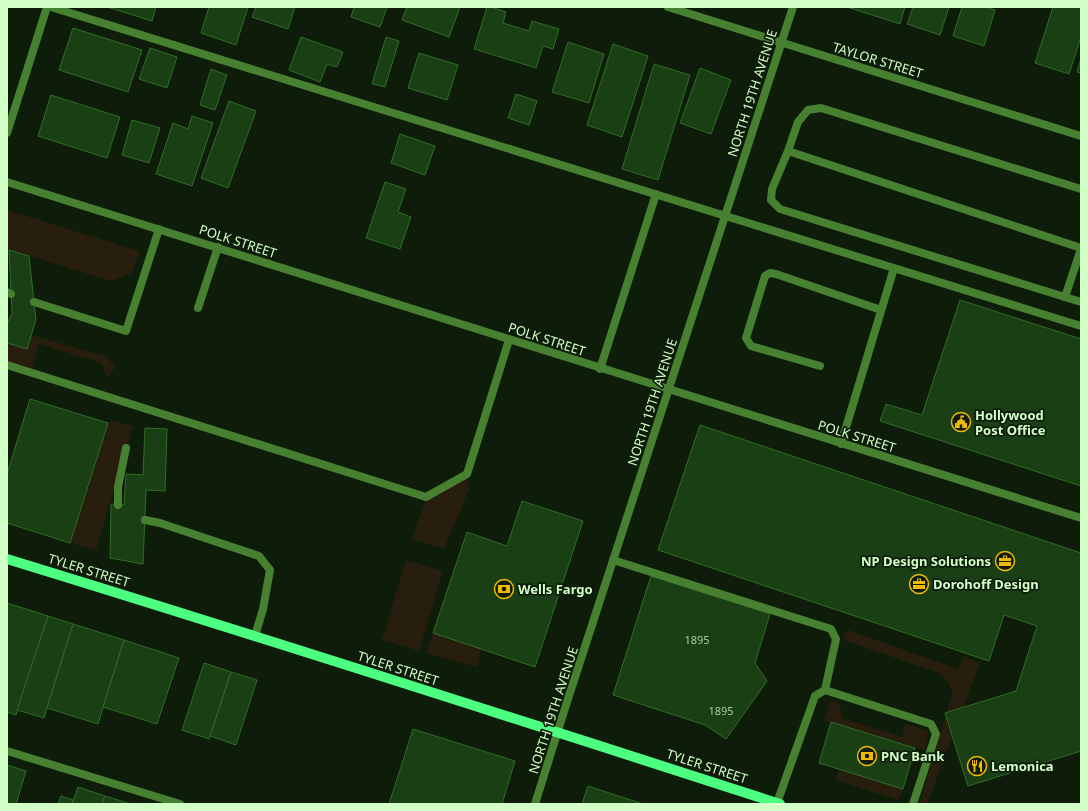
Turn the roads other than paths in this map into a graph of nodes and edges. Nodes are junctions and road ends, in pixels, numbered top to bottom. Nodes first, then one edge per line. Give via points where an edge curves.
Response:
1 (47, 7) edge
2 (51, 7) edge
3 (668, 7) edge
4 (793, 7) edge
5 (782, 43) junction
6 (7, 133) edge
7 (1081, 136) edge
8 (788, 151) junction
9 (7, 182) edge
10 (1081, 189) edge
11 (656, 194) junction
12 (725, 215) junction
13 (159, 229) junction
14 (218, 247) junction
15 (1081, 248) edge
16 (894, 268) junction
17 (1065, 297) junction
18 (34, 302) dead end
19 (1081, 302) edge
20 (198, 308) dead end
21 (881, 310) junction
22 (1081, 326) edge
23 (509, 340) junction
24 (7, 365) edge
25 (820, 366) dead end
26 (600, 368) junction
27 (669, 390) junction
28 (841, 444) junction
29 (126, 448) dead end
30 (118, 505) dead end
31 (1081, 518) edge
32 (145, 520) dead end
33 (7, 559) edge
34 (613, 560) junction
35 (255, 636) junction
36 (824, 690) junction
37 (558, 732) junction
38 (7, 750) edge
39 (180, 804) edge
40 (536, 804) edge
41 (779, 804) edge
42 (913, 804) edge

1 - 6 street
2 - 11 street
3 - 5 street, TAYLOR STREET
4 - 5 street, NORTH 19TH AVENUE
5 - 7 street, TAYLOR STREET
5 - 12 street, NORTH 19TH AVENUE
8 - 10 street via 798,122 808,110 821,108
8 - 15 street
8 - 17 street via 772,189 771,200 780,209
9 - 13 street, POLK STREET
11 - 12 street
11 - 26 street
12 - 16 street
12 - 27 street, NORTH 19TH AVENUE
13 - 14 street, POLK STREET
13 - 18 street via 126,331
14 - 20 street
14 - 23 street, POLK STREET
15 - 17 street
16 - 21 street
16 - 22 street
17 - 19 street
21 - 25 street via 776,274 770,273 765,276 746,338 747,342 751,346
21 - 28 street
23 - 24 street via 467,474 426,497
23 - 26 street, POLK STREET
26 - 27 street, POLK STREET
27 - 28 street, POLK STREET
27 - 34 street, NORTH 19TH AVENUE
28 - 31 street, POLK STREET
29 - 30 street via 118,487
32 - 35 street via 259,556 270,570
33 - 35 main road, TYLER STREET
34 - 36 street via 831,629 836,639
34 - 37 street, NORTH 19TH AVENUE
35 - 37 main road, TYLER STREET
36 - 41 street via 815,696
36 - 42 street via 931,724 936,734
37 - 40 street, NORTH 19TH AVENUE
37 - 41 main road, TYLER STREET
38 - 39 street

